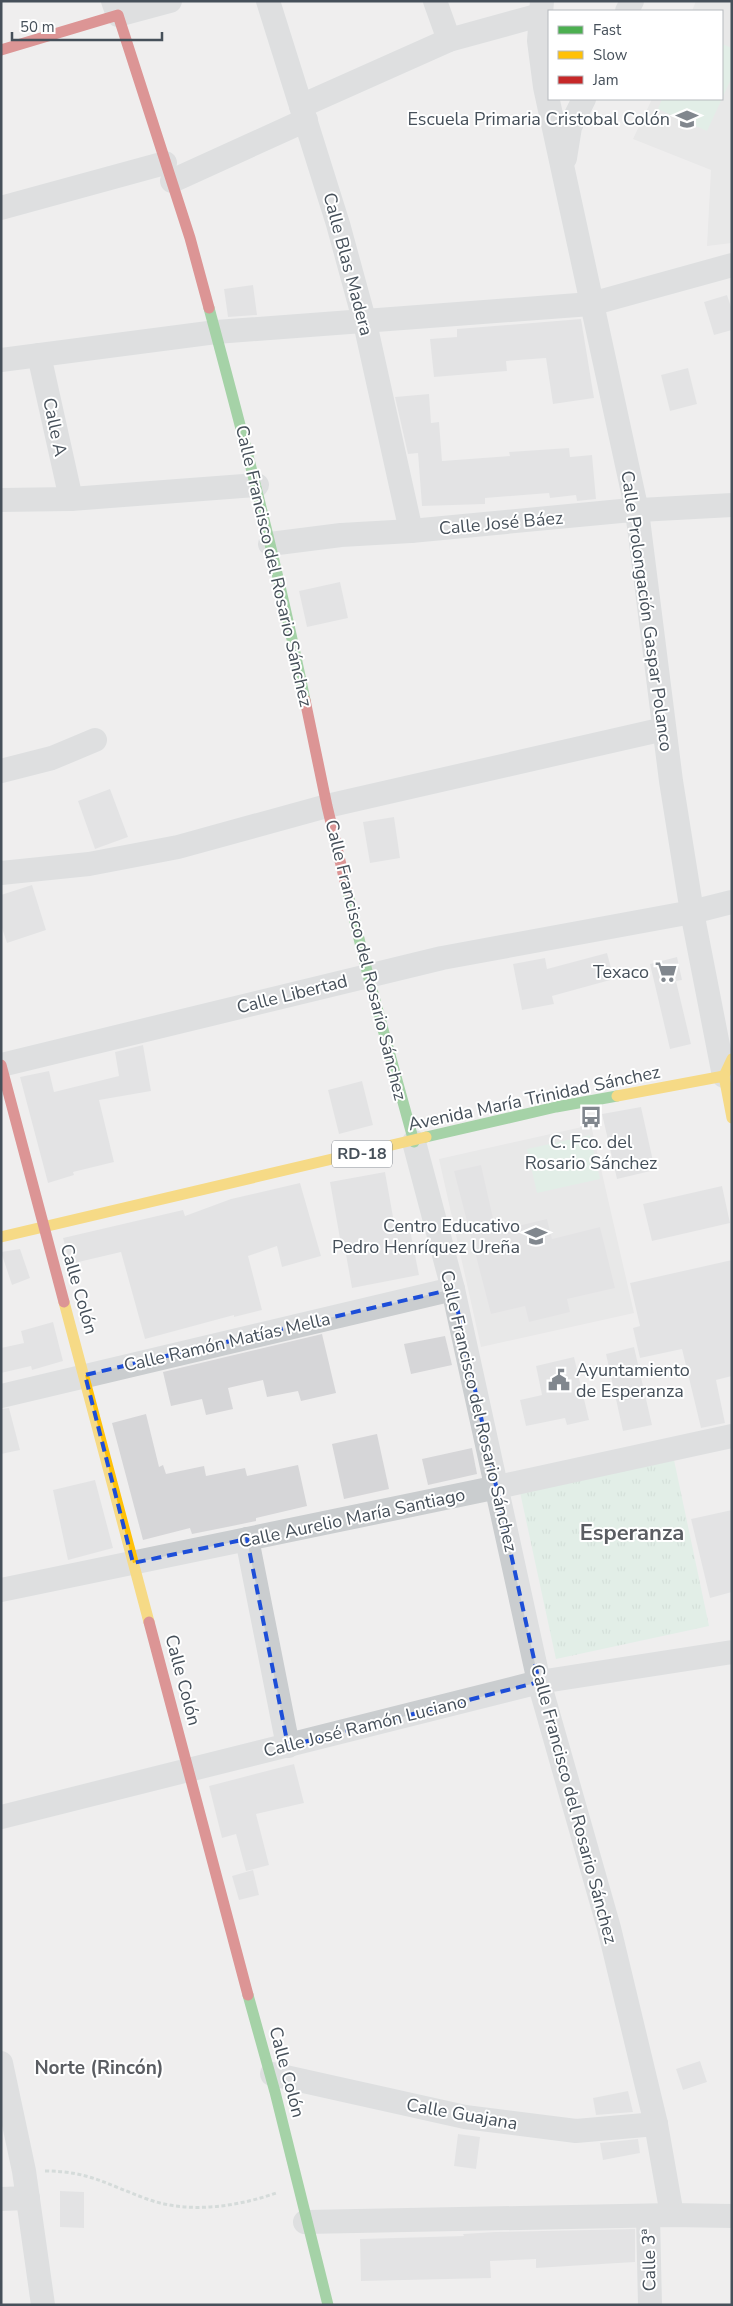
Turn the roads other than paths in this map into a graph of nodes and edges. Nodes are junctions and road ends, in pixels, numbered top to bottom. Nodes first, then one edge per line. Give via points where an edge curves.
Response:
1 (170, 1) edge
2 (268, 1) edge
3 (435, 1) edge
4 (115, 8) edge
5 (541, 8) edge
6 (449, 40) junction
7 (1, 50) edge
8 (548, 97) edge
9 (549, 100) edge
10 (584, 100) edge
11 (303, 113) junction
12 (563, 170) junction
13 (169, 172) junction
14 (1, 208) edge
15 (732, 266) edge
16 (591, 304) junction
17 (365, 323) junction
18 (216, 332) junction
19 (39, 355) junction
20 (1, 360) edge
21 (257, 485) junction
22 (70, 499) junction
23 (1, 500) edge
24 (732, 505) edge
25 (637, 511) junction
26 (411, 531) junction
27 (270, 544) junction
28 (664, 729) junction
29 (95, 740) dead end
30 (1, 771) edge
31 (327, 806) junction
32 (1, 874) edge
33 (732, 902) edge
34 (692, 912) junction
35 (368, 975) junction
36 (1, 1065) edge
37 (729, 1070) edge
38 (732, 1118) edge
39 (414, 1142) junction
40 (44, 1228) junction
41 (1, 1237) edge
42 (453, 1289) junction
43 (85, 1375) junction
44 (1, 1396) edge
45 (732, 1436) edge
46 (498, 1488) junction
47 (247, 1539) junction
48 (133, 1563) junction
49 (1, 1590) edge
50 (732, 1652) edge
51 (539, 1682) junction
52 (288, 1746) junction
53 (189, 1771) junction
54 (1, 1817) edge
55 (1, 2063) edge
56 (272, 2074) junction
57 (656, 2124) junction
58 (28, 2198) junction
59 (1, 2199) edge
60 (672, 2215) junction
61 (648, 2216) junction
62 (732, 2216) edge
63 (305, 2222) junction
64 (324, 2304) edge
65 (43, 2305) edge
66 (650, 2305) edge

1 - 4 street
2 - 11 street, Calle Blas Madera
3 - 6 street
4 - 7 street
4 - 13 street, Calle Francisco del Rosario Sánchez
5 - 6 street
5 - 8 street, Calle Prolongación Gaspar Polanco via 539,41
6 - 11 street
9 - 12 street, Calle Prolongación Gaspar Polanco
10 - 12 street via 570,127
11 - 13 street
11 - 17 street, Calle Blas Madera
12 - 16 street, Calle Prolongación Gaspar Polanco
13 - 14 street
13 - 18 street, Calle Francisco del Rosario Sánchez
15 - 16 street
16 - 17 street
16 - 25 street, Calle Prolongación Gaspar Polanco
17 - 18 street
17 - 26 street, Calle Blas Madera
18 - 19 street
18 - 21 street, Calle Francisco del Rosario Sánchez
19 - 20 street
19 - 22 street, Calle A
21 - 22 street
21 - 27 street, Calle Francisco del Rosario Sánchez
22 - 23 street
24 - 25 street, Calle José Báez
25 - 26 street, Calle José Báez
25 - 28 street, Calle Prolongación Gaspar Polanco
26 - 27 street, Calle José Báez
27 - 31 street, Calle Francisco del Rosario Sánchez via 286,605
28 - 31 street
28 - 34 street, Calle Prolongación Gaspar Polanco
29 - 30 street via 52,758
31 - 32 street via 178,847 88,864
31 - 35 street, Calle Francisco del Rosario Sánchez
33 - 34 street, Calle Libertad
34 - 35 street, Calle Libertad via 442,958
34 - 37 street, Calle Prolongación Gaspar Polanco
35 - 36 street, Calle Libertad
35 - 39 street, Calle Francisco del Rosario Sánchez
36 - 40 street, Calle Colón
37 - 38 street
37 - 39 street, Avenida María Trinidad Sánchez / RD-18
39 - 40 street, Avenida María Trinidad Sánchez / RD-18
39 - 42 street, Calle Francisco del Rosario Sánchez
40 - 41 street, Avenida María Trinidad Sánchez / RD-18
40 - 43 street, Calle Colón
42 - 43 street, Calle Ramón Matías Mella
42 - 46 street, Calle Francisco del Rosario Sánchez
43 - 44 street, Calle Ramón Matías Mella
43 - 48 street, Calle Colón
45 - 46 street, Calle Aurelio María Santiago
46 - 47 street, Calle Aurelio María Santiago
46 - 51 street, Calle Francisco del Rosario Sánchez
47 - 48 street, Calle Aurelio María Santiago
47 - 52 street
48 - 49 street, Calle Aurelio María Santiago
48 - 53 street, Calle Colón
50 - 51 street, Calle José Ramón Luciano
51 - 52 street, Calle José Ramón Luciano
51 - 57 street, Calle Francisco del Rosario Sánchez via 609,1928
52 - 53 street, Calle José Ramón Luciano
53 - 54 street, Calle José Ramón Luciano
53 - 56 street, Calle Colón via 255,2022
55 - 58 street
56 - 57 street, Calle Guajana via 466,2118 576,2131
56 - 63 street, Calle Colón
57 - 60 street, Calle Francisco del Rosario Sánchez
58 - 59 street
58 - 65 street
60 - 61 street
60 - 62 street
61 - 63 street
61 - 66 street, Calle 3ª
63 - 64 street, Calle Colón

